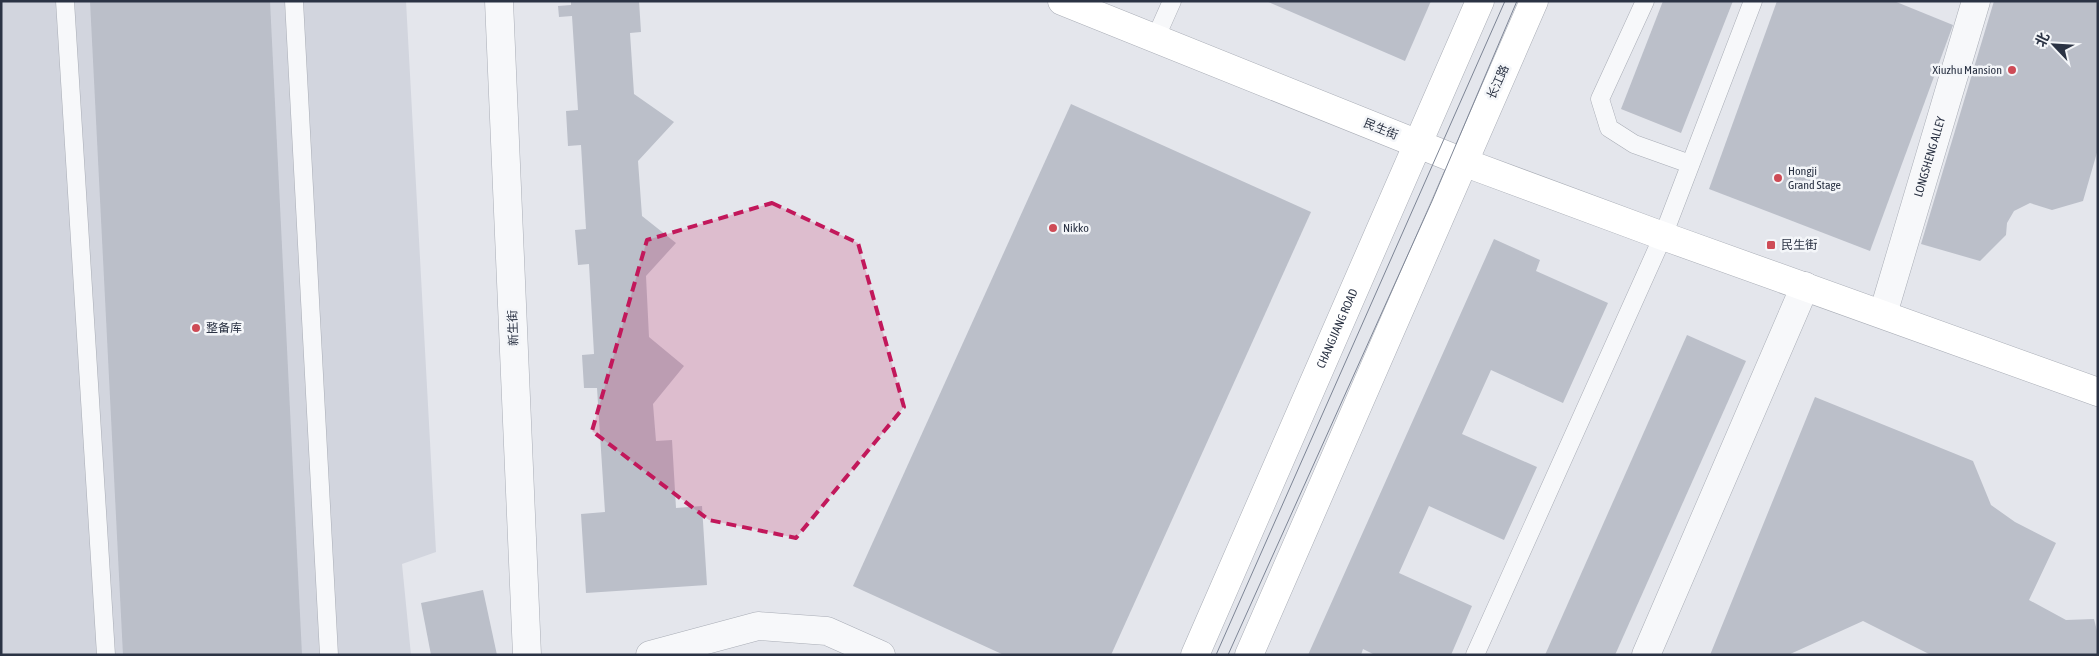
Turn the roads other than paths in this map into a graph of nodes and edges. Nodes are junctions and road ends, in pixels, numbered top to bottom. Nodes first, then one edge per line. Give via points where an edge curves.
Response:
1 (65, 1) edge
2 (294, 1) edge
3 (499, 1) edge
4 (1062, 1) edge
5 (1172, 1) edge
6 (1480, 1) edge
7 (1534, 1) edge
8 (1645, 1) edge
9 (1752, 1) edge
10 (1976, 1) edge
11 (1156, 37) junction
12 (1418, 144) junction
13 (1463, 162) junction
14 (1690, 164) junction
15 (1663, 236) junction
16 (1804, 286) junction
17 (1883, 314) junction
18 (2098, 392) edge
19 (106, 655) edge
20 (329, 655) edge
21 (527, 655) edge
22 (650, 655) edge
23 (881, 655) edge
24 (1195, 655) edge
25 (1249, 655) edge
26 (1475, 655) edge
27 (1646, 655) edge

1 - 19 lane
2 - 20 lane
3 - 21 street, 新生街
4 - 11 main road, 民生街
5 - 11 lane
6 - 12 main road, CHANGJIANG ROAD
7 - 13 main road, 长江路
8 - 14 lane via 1600,99 1609,128 1634,144
9 - 14 lane
10 - 17 street, LONGSHENG ALLEY
11 - 12 main road, 民生街
12 - 13 main road, 民生街
12 - 24 main road, CHANGJIANG ROAD
13 - 15 main road, 民生街
13 - 25 main road
14 - 15 lane
15 - 16 main road, 民生街
15 - 26 lane
16 - 17 main road, 民生街
16 - 27 street
17 - 18 main road, 民生街
22 - 23 street via 758,626 827,631

